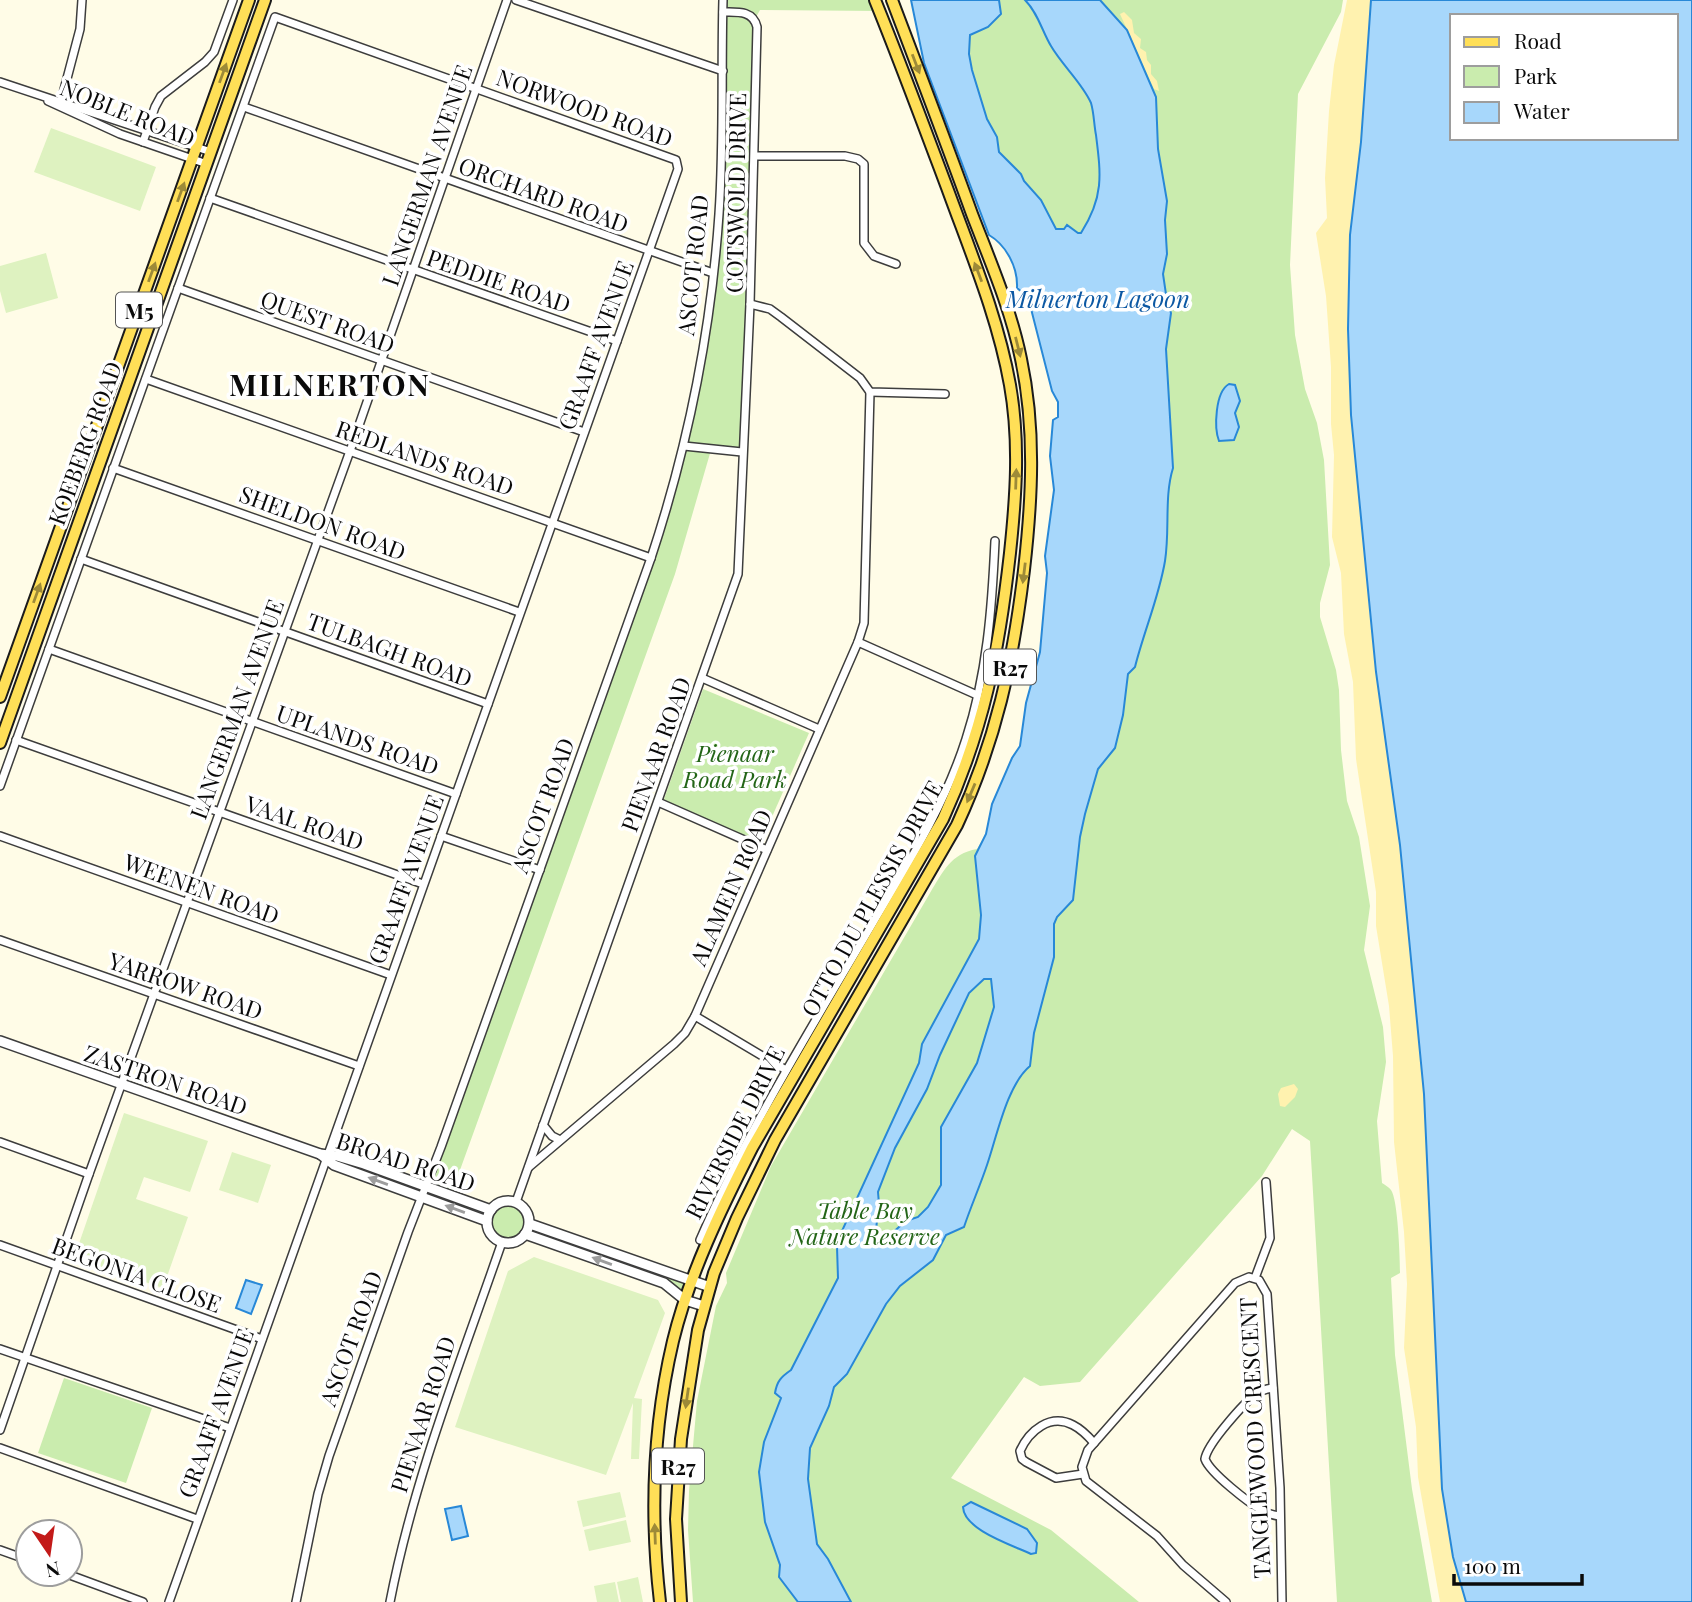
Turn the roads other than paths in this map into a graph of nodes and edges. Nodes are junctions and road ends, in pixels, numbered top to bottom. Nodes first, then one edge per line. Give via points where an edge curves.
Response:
1 (82, 0) edge
2 (233, 0) edge
3 (249, 0) edge
4 (265, 0) edge
5 (507, 0) edge
6 (516, 0) edge
7 (723, 0) edge
8 (875, 0) edge
9 (892, 0) edge
10 (723, 12) junction
11 (723, 71) junction
12 (0, 82) edge
13 (477, 88) junction
14 (60, 104) junction
15 (244, 107) junction
16 (147, 130) junction
17 (143, 142) junction
18 (197, 147) junction
19 (211, 152) junction
20 (755, 156) junction
21 (193, 159) junction
22 (207, 164) junction
23 (678, 169) joint
24 (445, 179) junction
25 (210, 198) junction
26 (649, 251) junction
27 (897, 264) dead end
28 (412, 269) junction
29 (713, 273) junction
30 (178, 288) junction
31 (750, 304) junction
32 (617, 341) junction
33 (382, 360) junction
34 (146, 379) junction
35 (870, 392) junction
36 (944, 394) dead end
37 (584, 432) junction
38 (684, 446) junction
39 (350, 451) junction
40 (742, 452) junction
41 (113, 468) junction
42 (552, 522) junction
43 (317, 541) junction
44 (995, 541) dead end
45 (651, 558) junction
46 (81, 559) junction
47 (519, 612) junction
48 (284, 631) junction
49 (858, 642) junction
50 (49, 649) junction
51 (4, 676) edge
52 (702, 678) junction
53 (21, 682) junction
54 (1, 693) edge
55 (977, 695) junction
56 (16, 696) junction
57 (488, 704) junction
58 (254, 722) junction
59 (819, 729) junction
60 (16, 740) junction
61 (0, 743) edge
62 (0, 786) edge
63 (456, 794) junction
64 (658, 803) junction
65 (220, 813) junction
66 (0, 836) edge
67 (441, 836) junction
68 (767, 850) junction
69 (540, 870) junction
70 (423, 884) junction
71 (186, 903) junction
72 (0, 940) edge
73 (391, 975) junction
74 (154, 994) junction
75 (695, 1016) junction
76 (0, 1041) edge
77 (359, 1066) junction
78 (786, 1070) junction
79 (122, 1085) junction
80 (543, 1125) junction
81 (560, 1140) junction
82 (0, 1142) edge
83 (324, 1156) junction
84 (528, 1167) junction
85 (89, 1174) junction
86 (1266, 1182) dead end
87 (426, 1186) junction
88 (422, 1197) junction
89 (516, 1202) junction
90 (491, 1210) junction
91 (487, 1220) junction
92 (530, 1224) junction
93 (526, 1234) junction
94 (700, 1240) dead end
95 (502, 1242) junction
96 (0, 1245) edge
97 (629, 1258) junction
98 (58, 1266) junction
99 (624, 1268) junction
100 (1255, 1278) junction
101 (692, 1281) junction
102 (710, 1287) junction
103 (685, 1300) junction
104 (704, 1306) junction
105 (262, 1339) junction
106 (0, 1349) edge
107 (26, 1358) junction
108 (1273, 1388) junction
109 (230, 1428) junction
110 (0, 1430) edge
111 (1094, 1443) junction
112 (0, 1448) edge
113 (1083, 1475) junction
114 (1279, 1516) junction
115 (197, 1519) junction
116 (84, 1580) edge
117 (143, 1602) edge
118 (169, 1602) edge
119 (296, 1602) edge
120 (390, 1602) edge
121 (660, 1602) edge
122 (681, 1602) edge
123 (1226, 1602) edge
124 (1282, 1602) edge

1 - 14 street via 80,29
2 - 16 street via 214,52 161,96
18 -> 3 main road, KOEBERG ROAD / M5
4 - 19 main road, KOEBERG ROAD / M5
5 - 13 street, LANGERMAN AVENUE
6 - 11 street
7 - 10 street, ASCOT ROAD
101 -> 8 main road, OTTO DU PLESSIS DRIVE / R27 via 752,1149 943,819 982,719 1002,625 1017,485 1006,365 989,300
9 -> 102 main road, OTTO DU PLESSIS DRIVE / R27 via 1006,303 1022,360 1032,473 1016,634 995,729 972,793 775,1140
10 - 11 street, ASCOT ROAD
10 - 20 street, COTSWOLD DRIVE via 749,14 757,27
11 - 29 street, ASCOT ROAD
12 - 14 street, NOBLE ROAD
13 - 15 street, NORWOOD ROAD via 275,17
13 - 23 street, NORWOOD ROAD via 671,157
13 - 24 street, LANGERMAN AVENUE
14 - 16 street, NOBLE ROAD
14 - 17 street, NOBLE ROAD
15 - 24 street, ORCHARD ROAD
15 - 25 street
16 - 17 street
16 - 18 street, NOBLE ROAD
17 - 21 street, NOBLE ROAD
18 - 19 street, NOBLE ROAD
18 - 21 main road, KOEBERG ROAD / M5
19 - 22 main road, KOEBERG ROAD / M5
20 - 27 street via 858,159 864,164 864,243 874,256
20 - 31 street, COTSWOLD DRIVE
21 - 22 street, NOBLE ROAD
51 -> 21 main road, KOEBERG ROAD / M5
22 - 53 main road, KOEBERG ROAD / M5
23 - 26 street, GRAAFF AVENUE
24 - 26 street, ORCHARD ROAD
24 - 28 street, LANGERMAN AVENUE
25 - 28 street, PEDDIE ROAD
25 - 30 street
26 - 29 street, ORCHARD ROAD
26 - 32 street, GRAAFF AVENUE
28 - 32 street, PEDDIE ROAD
28 - 33 street, LANGERMAN AVENUE
29 - 38 street, ASCOT ROAD
30 - 33 street, QUEST ROAD
30 - 34 street
31 - 35 street, COTSWOLD DRIVE via 782,317 860,378
31 - 40 street, PIENAAR ROAD
32 - 37 street, GRAAFF AVENUE
33 - 37 street, QUEST ROAD
33 - 39 street, LANGERMAN AVENUE
34 - 39 street, REDLANDS ROAD
34 - 41 street
35 - 36 street
35 - 49 street, ALAMEIN ROAD via 865,611
37 - 42 street, GRAAFF AVENUE
38 - 40 street
38 - 45 street, ASCOT ROAD
39 - 42 street, REDLANDS ROAD
39 - 43 street, LANGERMAN AVENUE
40 - 52 street, PIENAAR ROAD via 738,574
41 - 43 street, SHELDON ROAD
41 - 46 street
42 - 45 street, REDLANDS ROAD
42 - 47 street, GRAAFF AVENUE
43 - 47 street, SHELDON ROAD
43 - 48 street, LANGERMAN AVENUE
44 - 55 street, RIVERSIDE DRIVE via 990,626
45 - 69 street, ASCOT ROAD
46 - 48 street, TULBAGH ROAD
46 - 50 street
47 - 57 street, GRAAFF AVENUE
48 - 57 street, TULBAGH ROAD
48 - 58 street, LANGERMAN AVENUE
49 - 55 street
49 - 59 street, ALAMEIN ROAD
50 - 58 street, UPLANDS ROAD
50 - 60 street
51 - 53 main road
51 - 54 main road, KOEBERG ROAD / M5
52 - 59 street
52 - 64 street, PIENAAR ROAD
53 - 56 main road, KOEBERG ROAD / M5
54 - 56 main road
55 - 78 street, RIVERSIDE DRIVE via 965,742 936,812
56 - 61 main road, KOEBERG ROAD / M5
57 - 63 street, GRAAFF AVENUE
58 - 63 street, UPLANDS ROAD
58 - 65 street, LANGERMAN AVENUE
59 - 68 street, ALAMEIN ROAD
60 - 62 street
60 - 65 street, VAAL ROAD
63 - 67 street, GRAAFF AVENUE
64 - 68 street
64 - 80 street, PIENAAR ROAD
65 - 70 street, VAAL ROAD
65 - 71 street, LANGERMAN AVENUE
66 - 71 street, WEENEN ROAD
67 - 69 street
67 - 70 street, GRAAFF AVENUE
68 - 75 street, ALAMEIN ROAD
69 - 87 street, ASCOT ROAD
70 - 73 street, GRAAFF AVENUE
71 - 73 street, WEENEN ROAD
71 - 74 street, LANGERMAN AVENUE
72 - 74 street, YARROW ROAD
73 - 77 street, GRAAFF AVENUE
74 - 77 street, YARROW ROAD
74 - 79 street, LANGERMAN AVENUE
75 - 78 street
75 - 81 street, ALAMEIN ROAD via 674,1044
76 - 79 street, ZASTRON ROAD
77 - 83 street, GRAAFF AVENUE
78 - 94 street, RIVERSIDE DRIVE via 733,1165
79 - 83 street, ZASTRON ROAD
79 - 85 street, LANGERMAN AVENUE
80 - 81 street
80 - 84 street, PIENAAR ROAD
81 - 84 street, ALAMEIN ROAD
82 - 85 street
83 - 87 street, BROAD ROAD via 364,1164
88 -> 83 street, BROAD ROAD via 334,1165
83 - 105 street, GRAAFF AVENUE
84 - 89 street, PIENAAR ROAD
85 - 98 street, LANGERMAN AVENUE
86 - 100 street via 1270,1238
87 - 88 street, ASCOT ROAD
87 - 90 street, BROAD ROAD
91 -> 88 street, BROAD ROAD
88 - 119 street, ASCOT ROAD via 328,1455
89 - 90 street, BROAD ROAD via 502,1202
89 - 92 street via 527,1211
90 - 91 street
91 - 95 street, BROAD ROAD via 491,1235
92 - 93 street
92 - 97 street
93 - 95 street via 515,1242
99 -> 93 street
95 - 120 street, PIENAAR ROAD via 433,1434
96 - 98 street, BEGONIA CLOSE
97 - 99 street
97 - 101 street
98 - 105 street, BEGONIA CLOSE
98 - 107 street, LANGERMAN AVENUE
99 - 103 street via 664,1283
100 - 108 street, TANGLEWOOD CRESCENT via 1267,1294
100 - 111 street, TANGLEWOOD CRESCENT via 1235,1283
101 - 102 street
101 - 103 main road, OTTO DU PLESSIS DRIVE / R27
102 - 104 main road, OTTO DU PLESSIS DRIVE / R27
103 - 104 street
121 -> 103 main road, OTTO DU PLESSIS DRIVE / R27 via 656,1461 669,1362
104 -> 122 main road, OTTO DU PLESSIS DRIVE / R27 via 678,1469
105 - 109 street, GRAAFF AVENUE
106 - 107 street
107 - 109 street
107 - 110 street, LANGERMAN AVENUE
108 - 114 street, TANGLEWOOD CRESCENT
108 - 114 street via 1249,1401 1209,1446 1205,1459 1211,1470 1256,1506
109 - 115 street, GRAAFF AVENUE
111 - 113 street, TANGLEWOOD CRESCENT via 1082,1461
111 - 113 street via 1071,1423 1049,1423 1036,1428 1020,1451 1026,1462 1056,1478
112 - 115 street
113 - 123 street, TANGLEWOOD CRESCENT via 1157,1536
114 - 124 street, TANGLEWOOD CRESCENT
115 - 118 street, GRAAFF AVENUE
116 - 117 street

